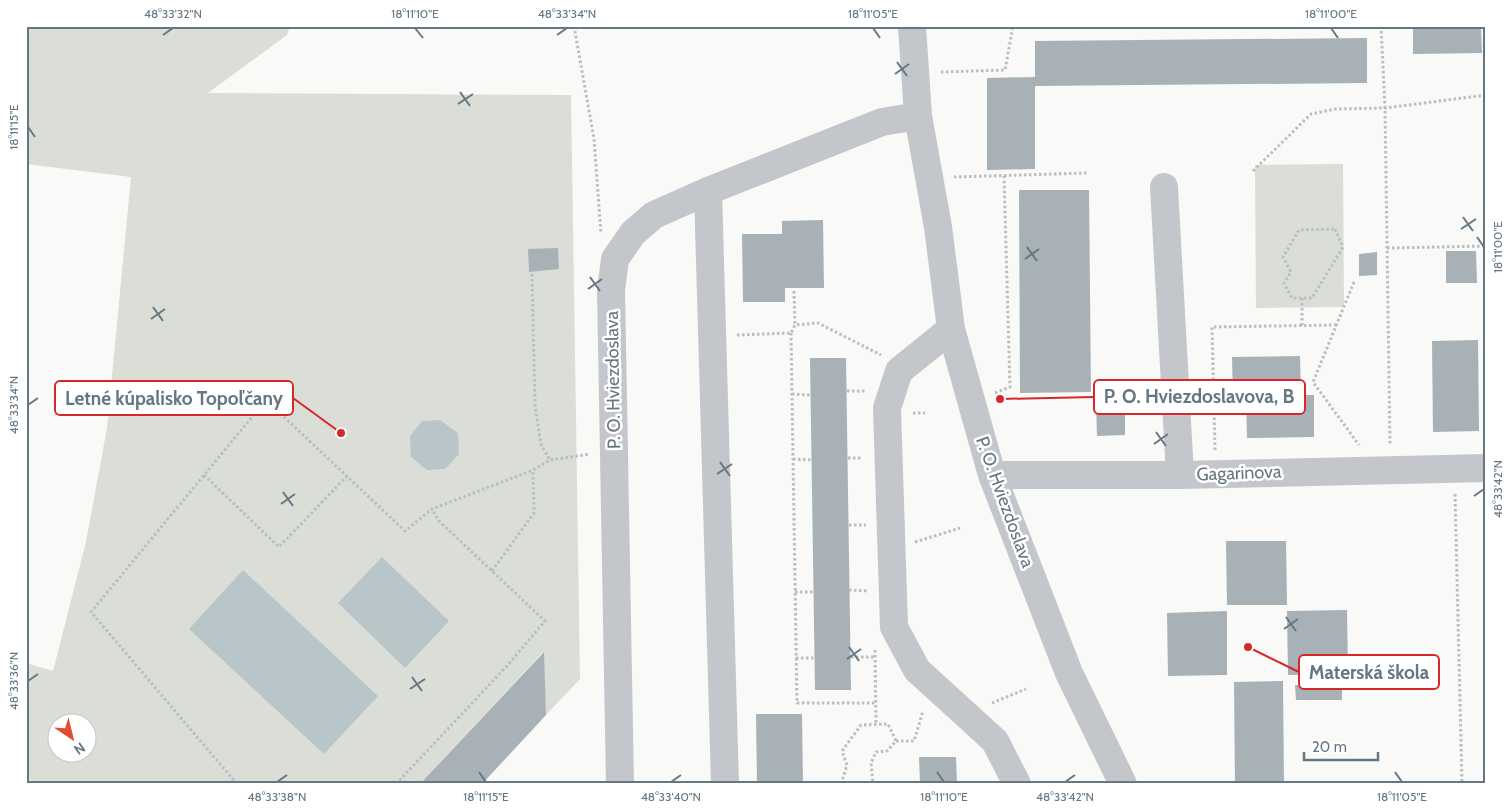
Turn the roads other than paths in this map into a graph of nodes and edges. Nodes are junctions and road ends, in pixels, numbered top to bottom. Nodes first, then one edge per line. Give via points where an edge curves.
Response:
1 (912, 26) edge
2 (918, 116) junction
3 (1164, 188) dead end
4 (708, 191) junction
5 (951, 329) junction
6 (1486, 468) edge
7 (992, 475) junction
8 (1180, 475) junction
9 (620, 784) edge
10 (725, 784) edge
11 (1017, 784) edge
12 (1123, 784) edge

1 - 2 street, P. O. Hviezdoslava
2 - 4 street, P. O. Hviezdoslava via 882,122
2 - 5 street, P. O. Hviezdoslava via 938,227
3 - 8 street
4 - 9 street, P. O. Hviezdoslava via 654,215 633,233 615,260 611,290
4 - 10 street
5 - 7 street, P. O. Hviezdoslava
5 - 11 street via 899,371 887,408 894,627 917,670 995,741
6 - 8 street, Gagarinova
7 - 8 street, Gagarinova
7 - 12 street, P. O. Hviezdoslava via 1069,673

